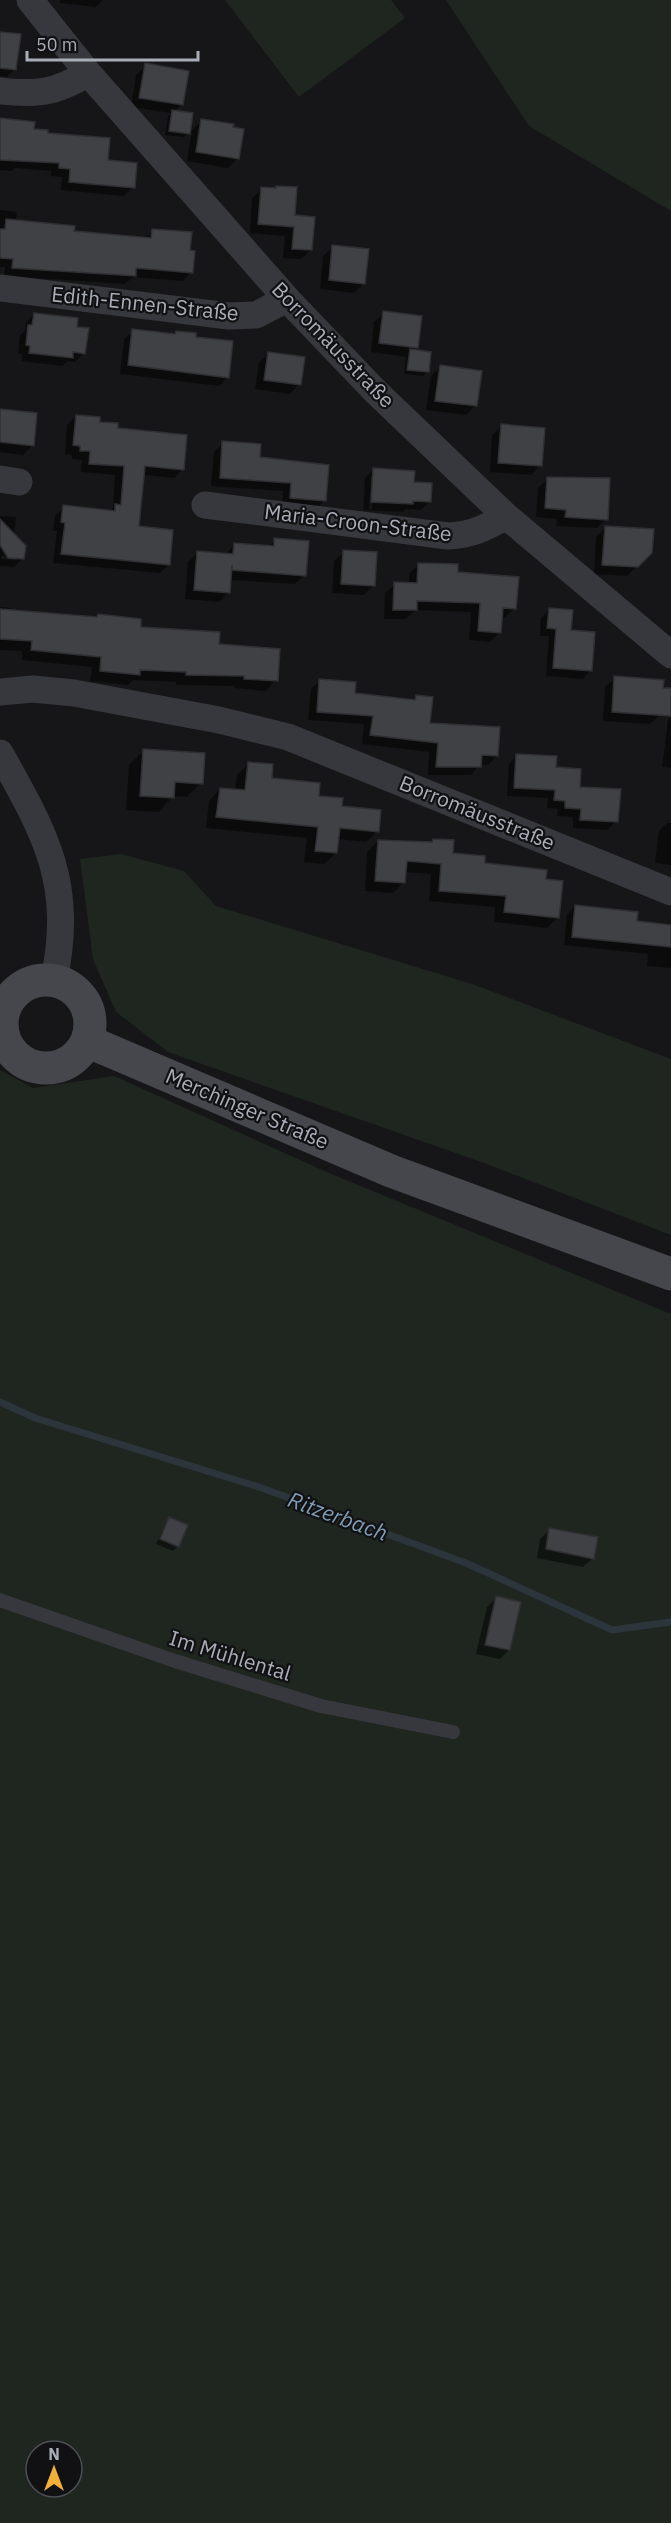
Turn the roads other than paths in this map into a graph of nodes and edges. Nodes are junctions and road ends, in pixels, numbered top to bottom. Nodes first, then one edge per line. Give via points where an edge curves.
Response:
1 (30, 0) edge
2 (88, 73) junction
3 (0, 91) edge
4 (0, 288) edge
5 (287, 299) junction
6 (205, 505) dead end
7 (506, 516) junction
8 (671, 655) edge
9 (0, 692) edge
10 (0, 753) edge
11 (671, 892) edge
12 (54, 980) junction
13 (3, 1002) edge
14 (87, 1041) junction
15 (671, 1274) edge
16 (0, 1600) edge
17 (453, 1732) dead end

1 - 2 street, Borromäusstraße
2 - 3 street via 53,92
2 - 5 street, Borromäusstraße
4 - 5 street, Edith-Ennen-Straße via 229,316 256,315
5 - 7 street, Borromäusstraße via 375,391
6 - 7 street, Maria-Croon-Straße via 448,536 468,536
7 - 8 street, Borromäusstraße
9 - 11 street, Borromäusstraße via 33,688 74,693 288,737
10 - 12 street via 40,826 58,876 62,932
12 - 13 street via 26,984
12 - 14 street via 72,988 85,1003 90,1021
13 - 14 street via 4,1038 15,1056 27,1064 55,1068 69,1062
14 - 15 street, Merchinger Straße via 406,1176
16 - 17 lane, Im Mühlental via 175,1661 321,1706

